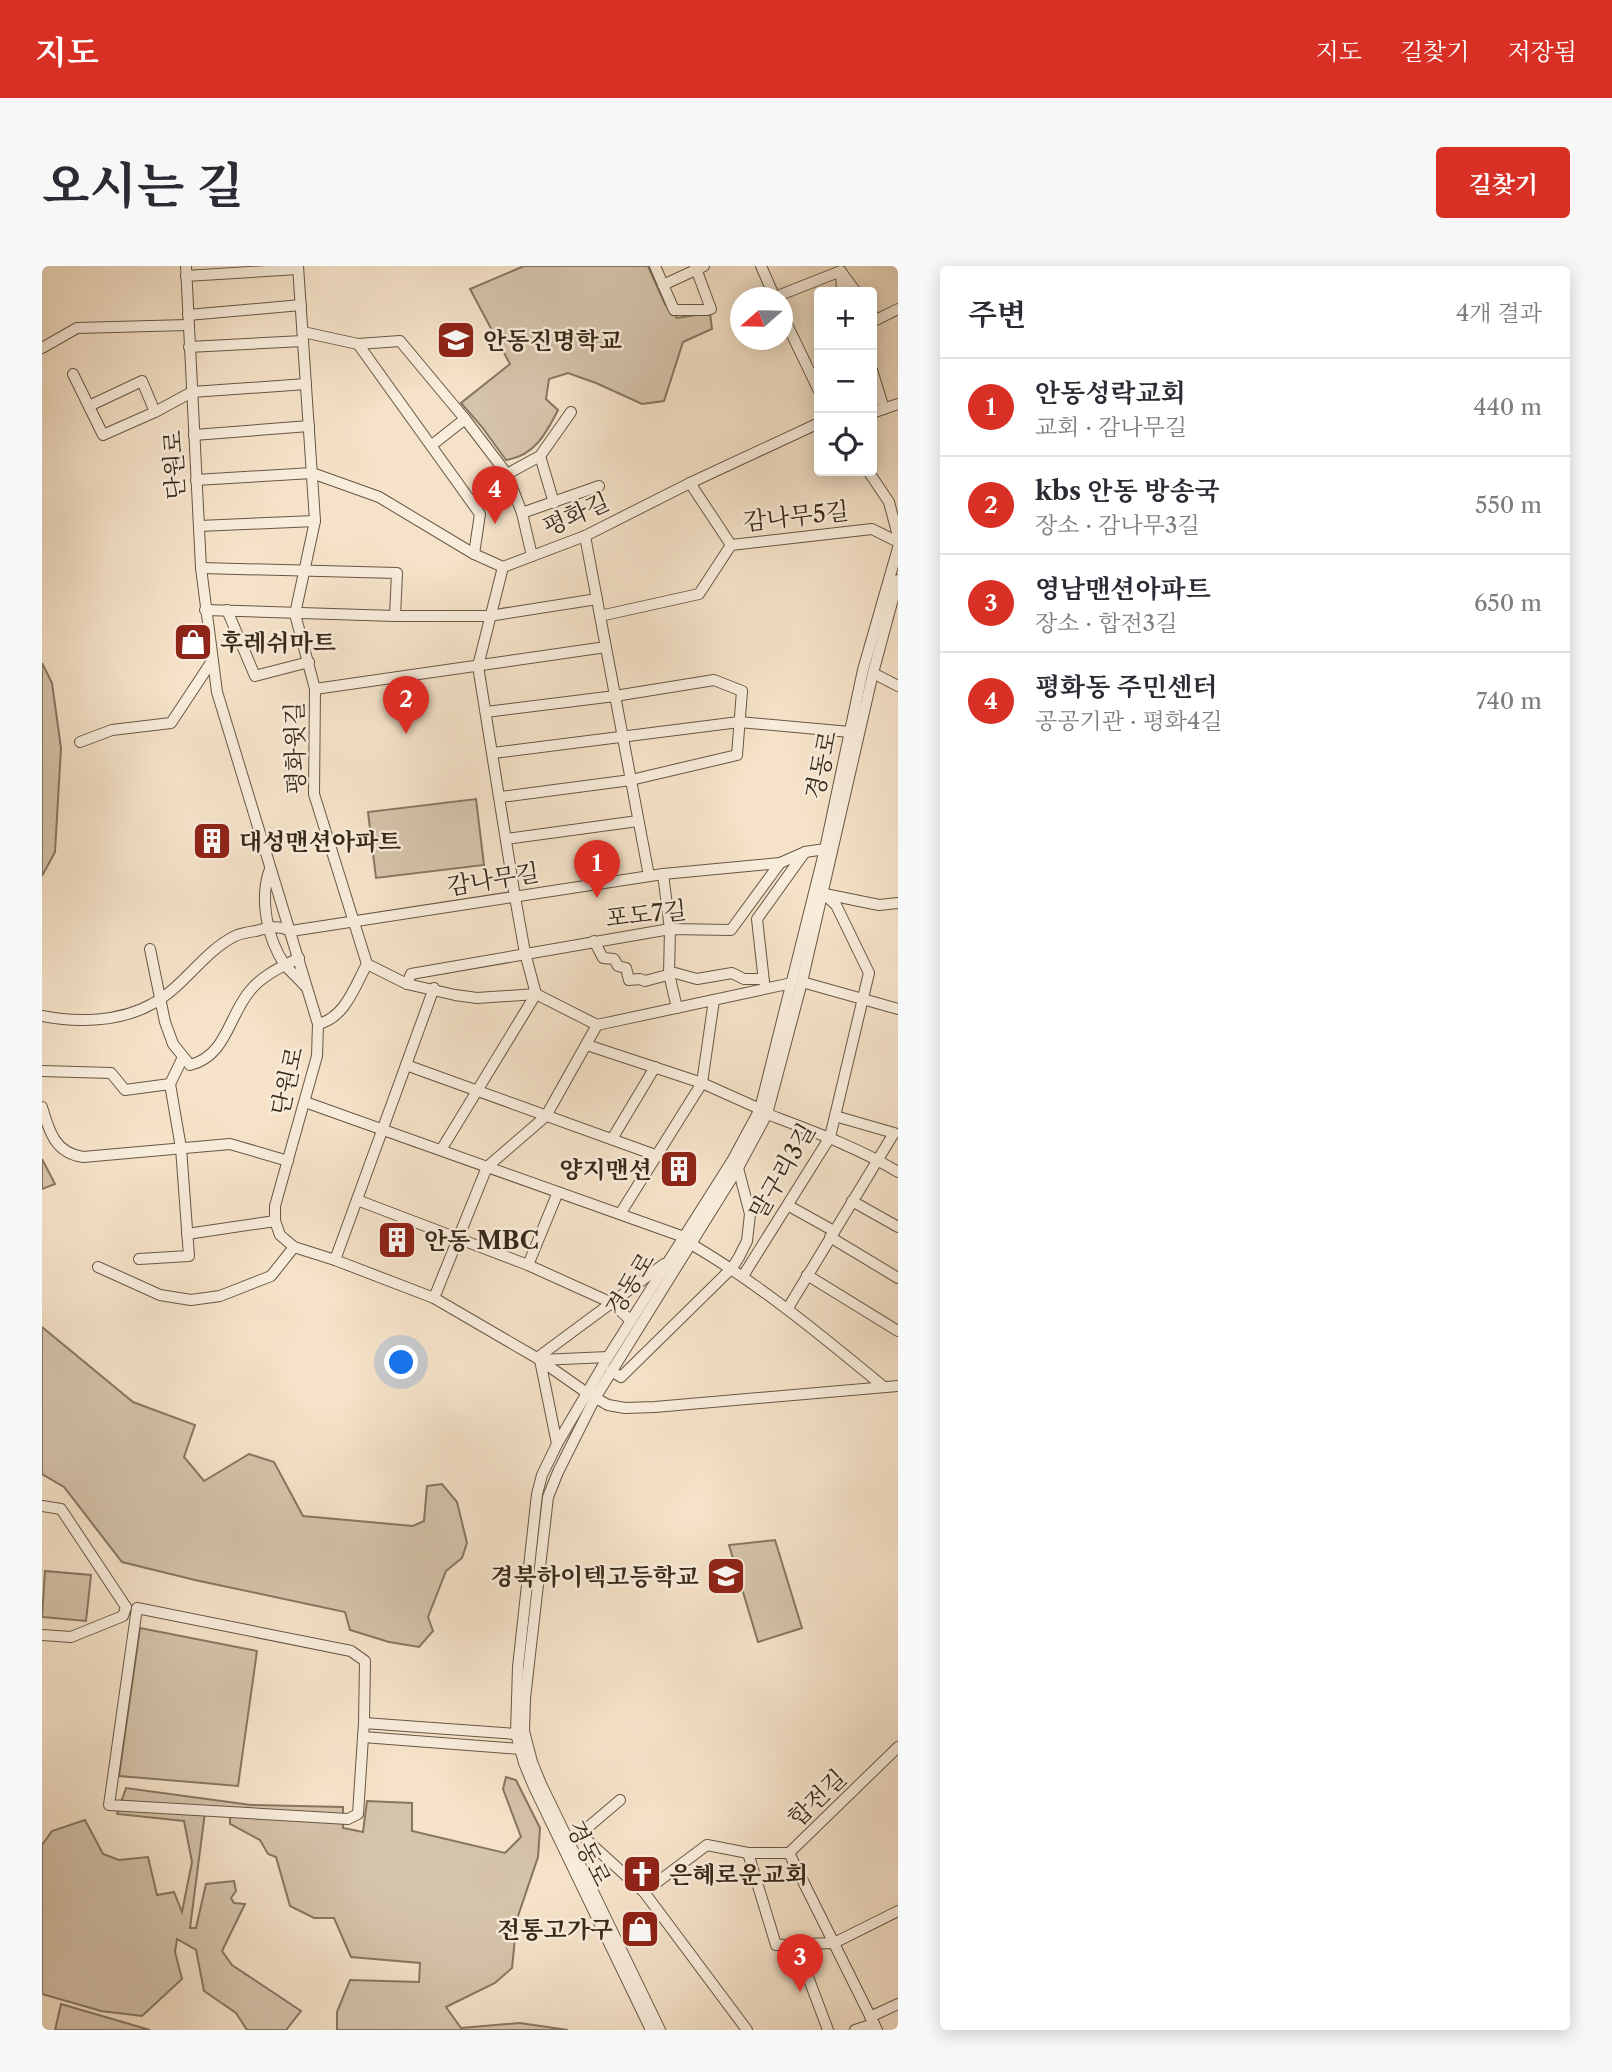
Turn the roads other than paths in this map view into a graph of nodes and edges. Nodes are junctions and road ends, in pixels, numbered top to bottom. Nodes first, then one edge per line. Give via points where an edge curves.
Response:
1 (655, 266) edge
2 (761, 266) edge
3 (699, 267) edge
4 (298, 268) edge
5 (840, 269) edge
6 (186, 271) edge
7 (663, 285) junction
8 (770, 287) edge
9 (842, 287) edge
10 (853, 287) edge
11 (793, 289) edge
12 (301, 305) junction
13 (898, 309) edge
14 (188, 320) junction
15 (877, 320) edge
16 (303, 337) junction
17 (793, 337) edge
18 (358, 344) junction
19 (189, 347) junction
20 (42, 348) edge
21 (73, 374) dead end
22 (814, 381) edge
23 (306, 384) junction
24 (877, 386) edge
25 (191, 392) junction
26 (898, 404) edge
27 (89, 406) junction
28 (884, 409) junction
29 (877, 411) edge
30 (155, 412) junction
31 (571, 412) dead end
32 (465, 419) junction
33 (814, 425) edge
34 (309, 426) junction
35 (194, 435) junction
36 (432, 445) junction
37 (540, 456) junction
38 (312, 473) junction
39 (507, 474) junction
40 (871, 476) edge
41 (195, 480) junction
42 (690, 483) junction
43 (599, 486) dead end
44 (554, 503) junction
45 (522, 513) junction
46 (316, 521) junction
47 (199, 526) junction
48 (585, 536) junction
49 (898, 536) edge
50 (898, 542) edge
51 (731, 545) junction
52 (898, 548) edge
53 (474, 554) junction
54 (532, 556) junction
55 (503, 567) junction
56 (201, 568) junction
57 (305, 571) junction
58 (898, 580) edge
59 (597, 599) junction
60 (894, 603) edge
61 (205, 610) junction
62 (227, 610) junction
63 (295, 614) junction
64 (600, 615) junction
65 (395, 616) junction
66 (489, 616) junction
67 (606, 647) junction
68 (212, 661) junction
69 (309, 662) junction
70 (478, 666) junction
71 (873, 673) junction
72 (898, 686) edge
73 (315, 689) junction
74 (615, 696) junction
75 (486, 712) junction
76 (739, 722) junction
77 (850, 732) junction
78 (623, 737) junction
79 (80, 742) dead end
80 (493, 753) junction
81 (631, 780) junction
82 (500, 797) junction
83 (638, 821) junction
84 (506, 839) junction
85 (825, 849) junction
86 (805, 852) junction
87 (780, 863) junction
88 (271, 868) junction
89 (663, 874) junction
90 (649, 876) junction
91 (819, 892) junction
92 (515, 897) junction
93 (898, 903) edge
94 (352, 922) junction
95 (269, 927) junction
96 (670, 929) junction
97 (291, 931) junction
98 (594, 941) junction
99 (150, 949) dead end
100 (525, 953) junction
101 (299, 958) junction
102 (367, 964) junction
103 (285, 965) junction
104 (669, 974) junction
105 (797, 983) junction
106 (407, 984) junction
107 (765, 984) junction
108 (434, 988) junction
109 (308, 989) junction
110 (536, 995) junction
111 (161, 999) junction
112 (714, 1000) junction
113 (863, 1000) junction
114 (677, 1008) junction
115 (898, 1009) edge
116 (42, 1016) edge
117 (318, 1024) junction
118 (597, 1026) junction
119 (587, 1045) junction
120 (183, 1057) junction
121 (406, 1066) junction
122 (654, 1067) junction
123 (42, 1071) edge
124 (702, 1083) junction
125 (170, 1084) junction
126 (477, 1091) junction
127 (305, 1102) junction
128 (42, 1107) edge
129 (764, 1111) junction
130 (546, 1116) junction
131 (835, 1116) junction
132 (382, 1129) junction
133 (830, 1138) junction
134 (612, 1139) junction
135 (181, 1148) junction
136 (441, 1150) junction
137 (658, 1156) junction
138 (877, 1159) junction
139 (288, 1161) junction
140 (487, 1167) junction
141 (738, 1168) junction
142 (898, 1172) edge
143 (558, 1192) junction
144 (357, 1200) junction
145 (852, 1201) junction
146 (789, 1206) junction
147 (620, 1214) junction
148 (275, 1221) junction
149 (898, 1227) edge
150 (187, 1234) junction
151 (832, 1234) junction
152 (459, 1238) junction
153 (687, 1240) junction
154 (294, 1247) junction
155 (139, 1259) dead end
156 (335, 1260) junction
157 (670, 1260) junction
158 (528, 1265) junction
159 (98, 1267) dead end
160 (732, 1268) junction
161 (807, 1275) junction
162 (743, 1276) junction
163 (898, 1278) edge
164 (434, 1298) junction
165 (612, 1303) junction
166 (788, 1308) junction
167 (631, 1321) junction
168 (898, 1332) edge
169 (608, 1356) junction
170 (539, 1359) junction
171 (611, 1371) junction
172 (898, 1386) edge
173 (884, 1387) junction
174 (591, 1395) junction
175 (557, 1444) junction
176 (42, 1506) edge
177 (131, 1608) junction
178 (42, 1635) edge
179 (364, 1723) junction
180 (516, 1734) junction
181 (363, 1737) junction
182 (898, 1746) edge
183 (520, 1749) junction
184 (620, 1800) dead end
185 (580, 1834) junction
186 (567, 1839) junction
187 (748, 1853) junction
188 (789, 1853) junction
189 (644, 1892) junction
190 (898, 1911) edge
191 (834, 1943) junction
192 (796, 1945) junction
193 (898, 2004) edge
194 (874, 2024) edge
195 (651, 2030) edge
196 (660, 2030) edge
197 (747, 2030) edge
198 (828, 2030) edge
199 (855, 2030) edge

1 - 7 street
2 - 8 street
3 - 7 street
3 - 7 street via 711,309 674,310
4 - 6 street, 평화윗길
4 - 12 street, 평화윗길
5 - 9 street
5 - 10 street
5 - 11 street
6 - 14 street, 단원로
12 - 14 street
12 - 16 street, 평화윗길
13 - 15 street
14 - 19 street, 단원로
14 - 20 street via 77,328
16 - 18 street
16 - 19 street
16 - 23 street, 평화윗길
17 - 22 street
18 - 32 street via 400,341
18 - 36 street
19 - 25 street, 단원로
21 - 27 street
23 - 25 street
23 - 34 street, 평화윗길
24 - 28 street
25 - 30 street
25 - 35 street, 단원로
26 - 28 street
27 - 30 street via 103,435
27 - 30 street via 142,381
28 - 29 street
31 - 37 street
32 - 36 street
32 - 39 street
33 - 42 street, 평화길
34 - 35 street
34 - 38 street, 평화윗길
35 - 41 street, 단원로
36 - 53 street via 480,514
37 - 39 street
37 - 44 street
38 - 41 street
38 - 46 street, 평화윗길
38 - 53 street via 379,497
39 - 45 street
40 - 49 street via 889,502
41 - 47 street, 단원로
42 - 48 street, 평화길
42 - 51 street
43 - 44 street
44 - 45 street
45 - 54 street
46 - 47 street
46 - 57 street, 평화윗길
47 - 56 street, 단원로
48 - 54 street, 평화길
48 - 59 street
50 - 51 street, 감나무5길 via 872,528
51 - 64 street, 감나무5길 via 699,594
52 - 77 street, 경동로
53 - 55 street
54 - 55 street, 평화길
55 - 66 street
56 - 57 street
56 - 61 street, 단원로
57 - 63 street, 평화윗길
57 - 65 street via 397,573
58 - 60 street, 경동로
59 - 64 street
59 - 66 street
60 - 71 street, 경동로
61 - 62 street
61 - 68 street, 단원로
62 - 63 street
62 - 69 street via 255,676
63 - 65 street
63 - 69 street, 평화윗길
64 - 67 street
65 - 66 street
66 - 70 street
67 - 70 street
67 - 74 street
68 - 79 street via 171,723 112,730
68 - 88 street, 단원로 via 217,692
69 - 73 street, 평화윗길
70 - 73 street
70 - 75 street
71 - 72 street
71 - 91 street, 경동로
73 - 94 street, 평화윗길 via 314,794
74 - 75 street
74 - 76 street via 714,680 742,691
74 - 78 street
75 - 80 street
76 - 77 street
76 - 78 street
76 - 81 street via 737,755
77 - 85 street, 경동로
78 - 80 street
78 - 81 street
80 - 82 street
81 - 82 street
81 - 83 street
82 - 84 street
83 - 84 street
83 - 90 street
84 - 92 street
85 - 86 street, 감나무길
85 - 91 street, 경동로
86 - 87 street, 감나무길
86 - 107 street via 757,919
87 - 89 street, 감나무길
87 - 96 street, 포도7길 via 732,930
88 - 95 street via 264,891
88 - 97 street, 단원로
89 - 90 street, 감나무길
89 - 96 street
90 - 92 street, 감나무길
91 - 93 street via 879,905
91 - 105 street, 경동로
91 - 113 street, 말구리3길 via 836,905 869,973
92 - 94 street, 감나무길
92 - 100 street
94 - 97 street, 감나무길
94 - 102 street, 평화윗길
95 - 97 street, 감나무길 via 279,925
95 - 103 street
95 - 111 street via 235,936
96 - 98 street, 포도7길
96 - 104 street
97 - 101 street, 단원로
98 - 100 street, 포도7길
98 - 104 street via 603,958 626,968 629,980
99 - 111 street
100 - 106 street, 포도7길 via 411,974
100 - 110 street
101 - 103 street
101 - 109 street, 단원로
102 - 106 street
102 - 117 street via 336,1018
103 - 109 street
103 - 120 street via 250,991 212,1055 190,1065
104 - 107 street via 697,979 732,974
104 - 114 street
105 - 107 street
105 - 113 street
105 - 129 street, 경동로
106 - 108 street
107 - 112 street
108 - 110 street via 477,998
108 - 121 street
109 - 117 street, 단원로
110 - 118 street
110 - 126 street
111 - 116 street via 129,1014 97,1019
111 - 120 street via 173,1044
112 - 114 street
112 - 124 street
113 - 115 street
113 - 131 street, 말구리3길
114 - 118 street
117 - 127 street, 단원로 via 317,1056
118 - 119 street
119 - 122 street
119 - 130 street
120 - 125 street
121 - 126 street
121 - 132 street
122 - 124 street
122 - 134 street
123 - 125 street via 111,1073 125,1090
124 - 129 street
124 - 137 street
125 - 135 street
126 - 130 street
126 - 136 street
127 - 132 street
127 - 139 street, 단원로
128 - 135 street via 50,1134 71,1155
129 - 133 street
129 - 141 street, 경동로
129 - 153 street, 경동로
130 - 134 street
130 - 140 street
131 - 133 street, 말구리3길
131 - 138 street via 894,1133
132 - 136 street
132 - 144 street
133 - 138 street
133 - 146 street, 말구리3길
134 - 137 street
135 - 139 street via 230,1144
135 - 150 street
136 - 140 street
137 - 147 street
138 - 142 street
138 - 145 street
139 - 148 street, 단원로
140 - 143 street
140 - 152 street
141 - 153 street, 경동로
141 - 160 street via 750,1214 747,1241
143 - 147 street
143 - 158 street
144 - 152 street
144 - 156 street
145 - 149 street
145 - 151 street
146 - 151 street
146 - 162 street, 말구리3길
147 - 153 street
148 - 150 street
148 - 154 street via 280,1235
150 - 155 street via 189,1256
151 - 161 street
151 - 163 street
152 - 158 street
152 - 164 street
153 - 157 street, 경동로
153 - 160 street
153 - 171 street, 경동로
154 - 156 street
154 - 159 street via 271,1276 220,1296 191,1300 160,1295
156 - 164 street
157 - 165 street
157 - 167 street, 경동로
158 - 165 street
160 - 162 street
160 - 171 street via 621,1377
161 - 166 street
161 - 168 street
162 - 166 street
164 - 170 street
165 - 167 street
165 - 170 street
166 - 173 street
167 - 169 street, 경동로
169 - 170 street
169 - 174 street, 경동로
170 - 174 street
170 - 175 street
171 - 174 street, 경동로
172 - 173 street
173 - 174 street via 625,1408
174 - 175 street, 경동로
174 - 186 street, 경동로 via 548,1497 525,1698 524,1731 532,1762
175 - 180 street, 경동로 via 542,1475 535,1507 518,1667
176 - 177 street via 61,1509
177 - 178 street via 123,1616 71,1637
177 - 179 street via 351,1651 365,1661
177 - 181 street via 110,1805 348,1819 358,1814
179 - 180 street
179 - 181 street
180 - 183 street, 경동로
181 - 183 street
182 - 188 street, 합전길
183 - 195 street, 경동로
184 - 185 street
185 - 186 street
185 - 189 street
186 - 196 street, 경동로
187 - 188 street, 합전길
187 - 189 street, 합전길 via 707,1845
187 - 192 street via 776,1945
188 - 191 street
189 - 197 street
190 - 191 street
191 - 192 street
191 - 194 street
192 - 198 street
193 - 194 street
194 - 199 street

